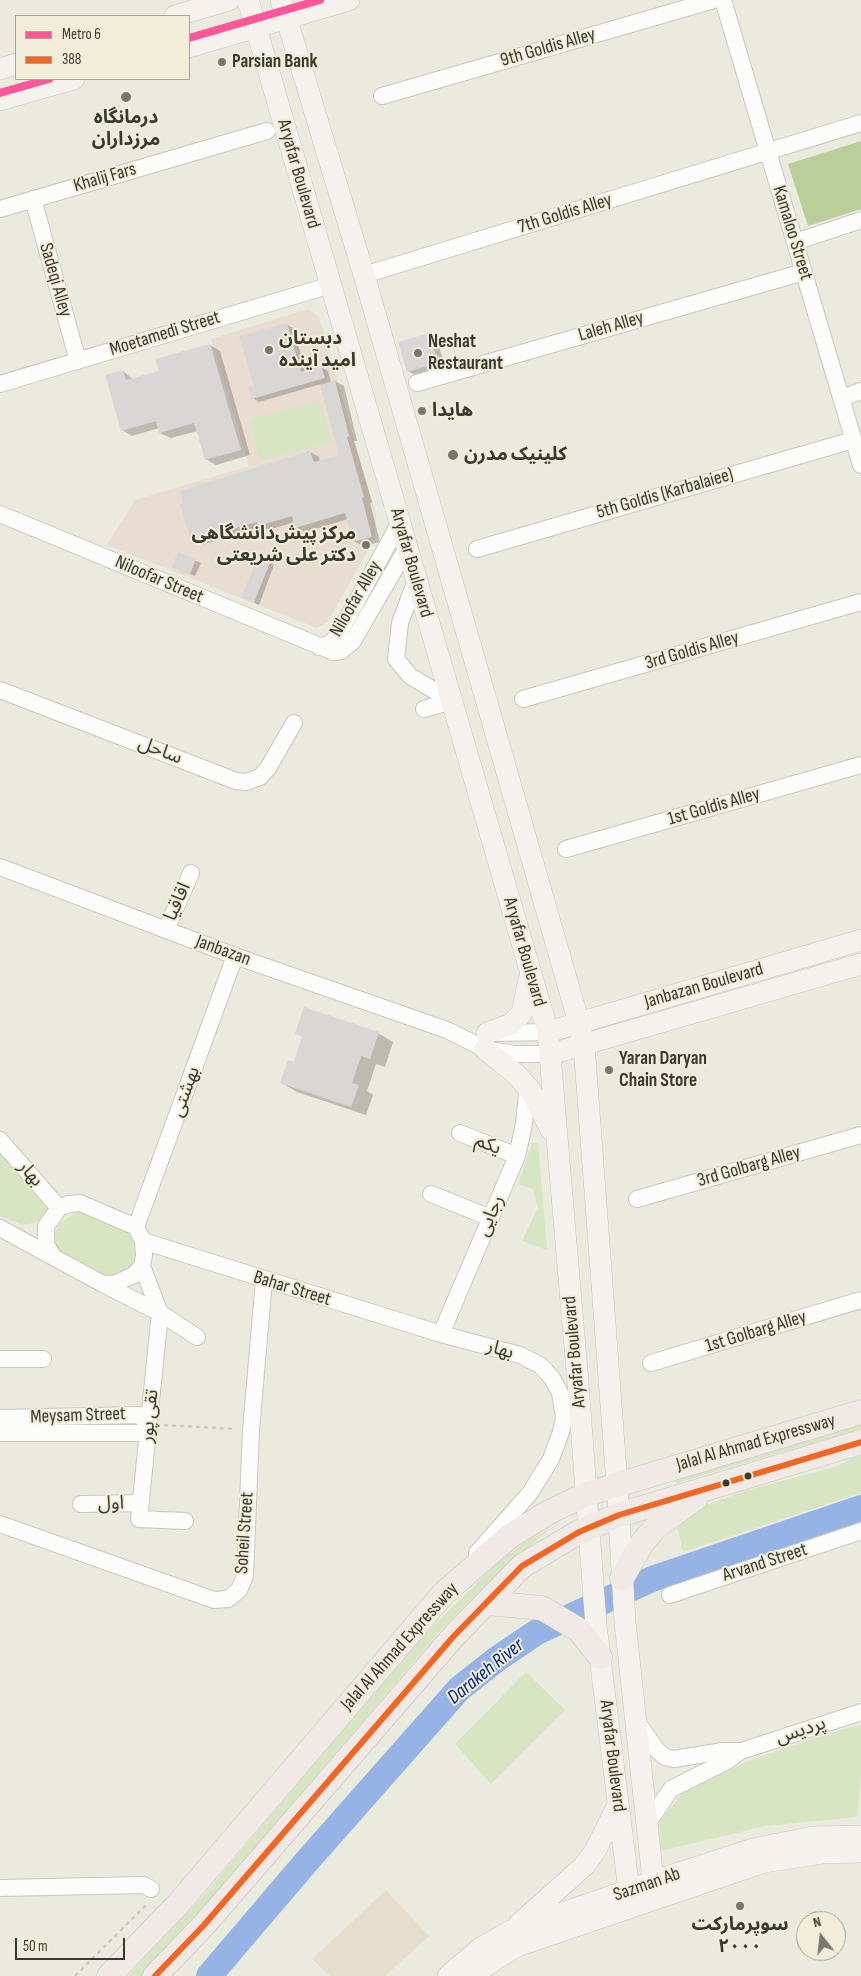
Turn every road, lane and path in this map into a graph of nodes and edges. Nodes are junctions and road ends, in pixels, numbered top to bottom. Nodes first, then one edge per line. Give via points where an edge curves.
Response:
1 (229, 0) edge
2 (248, 0) edge
3 (349, 0) edge
4 (714, 0) edge
5 (723, 0) edge
6 (284, 9) edge
7 (178, 15) edge
8 (256, 28) junction
9 (190, 47) edge
10 (15, 64) edge
11 (0, 69) edge
12 (70, 80) edge
13 (382, 96) dead end
14 (0, 100) edge
15 (861, 124) edge
16 (267, 131) dead end
17 (767, 152) junction
18 (33, 199) junction
19 (0, 209) edge
20 (861, 220) edge
21 (795, 242) junction
22 (804, 272) junction
23 (364, 275) junction
24 (330, 285) junction
25 (78, 360) junction
26 (417, 383) dead end
27 (0, 384) edge
28 (861, 391) edge
29 (842, 398) junction
30 (853, 440) junction
31 (861, 465) edge
32 (0, 514) edge
33 (400, 522) junction
34 (407, 548) junction
35 (478, 548) dead end
36 (416, 580) junction
37 (861, 602) edge
38 (319, 647) junction
39 (0, 690) edge
40 (523, 699) dead end
41 (452, 701) junction
42 (424, 709) dead end
43 (294, 723) dead end
44 (861, 765) edge
45 (566, 850) dead end
46 (0, 868) edge
47 (191, 874) dead end
48 (166, 930) junction
49 (861, 940) edge
50 (235, 956) junction
51 (861, 964) edge
52 (530, 972) junction
53 (579, 1022) junction
54 (548, 1032) junction
55 (486, 1041) junction
56 (584, 1045) junction
57 (551, 1054) junction
58 (526, 1094) dead end
59 (460, 1134) dead end
60 (861, 1135) edge
61 (0, 1140) edge
62 (556, 1141) junction
63 (517, 1156) junction
64 (431, 1194) dead end
65 (637, 1199) dead end
66 (59, 1208) junction
67 (491, 1218) junction
68 (46, 1226) junction
69 (7, 1232) edge
70 (139, 1234) junction
71 (53, 1257) junction
72 (142, 1266) junction
73 (264, 1280) junction
74 (103, 1284) junction
75 (861, 1300) edge
76 (160, 1314) junction
77 (441, 1334) junction
78 (197, 1337) dead end
79 (0, 1359) edge
80 (43, 1359) dead end
81 (651, 1363) dead end
82 (861, 1412) edge
83 (0, 1418) edge
84 (150, 1425) junction
85 (251, 1430) junction
86 (0, 1434) edge
87 (861, 1442) edge
88 (617, 1484) junction
89 (716, 1484) junction
90 (587, 1494) junction
91 (141, 1502) junction
92 (81, 1504) dead end
93 (619, 1515) junction
94 (185, 1521) dead end
95 (0, 1524) edge
96 (589, 1526) junction
97 (861, 1532) edge
98 (622, 1578) junction
99 (444, 1593) junction
100 (670, 1595) dead end
101 (487, 1603) junction
102 (588, 1628) junction
103 (600, 1657) joint
104 (352, 1701) junction
105 (857, 1715) edge
106 (635, 1718) junction
107 (376, 1725) junction
108 (741, 1751) junction
109 (618, 1805) junction
110 (647, 1824) junction
111 (861, 1836) edge
112 (649, 1848) junction
113 (861, 1852) edge
114 (695, 1868) junction
115 (0, 1888) edge
116 (151, 1889) joint
117 (654, 1890) junction
118 (630, 1899) junction
119 (511, 1932) junction
120 (459, 1975) edge
121 (75, 1976) edge
122 (109, 1976) edge
123 (155, 1976) edge

1 - 7 main road
2 - 8 main road, Aryafar Boulevard
3 - 6 main road
4 - 13 street, 9th Goldis Alley
5 - 17 street, Kamaloo Street
6 - 8 main road
6 - 23 main road, Aryafar Boulevard
8 - 9 main road
8 - 24 main road, Aryafar Boulevard
10 - 11 main road
12 - 14 main road
15 - 17 street, 7th Goldis Alley
16 - 18 street, Khalij Fars
17 - 21 street, Kamaloo Street
17 - 23 street, 7th Goldis Alley
18 - 19 street, Khalij Fars
18 - 25 street, Sadeqi Alley
20 - 21 street
21 - 22 street, Kamaloo Street
22 - 26 street, Laleh Alley
22 - 29 street, Kamaloo Street
23 - 24 main road
23 - 53 main road, Aryafar Boulevard
24 - 25 street, Moetamedi Street
24 - 33 main road, Aryafar Boulevard
25 - 27 street, Moetamedi Street
28 - 29 street
29 - 30 street, Kamaloo Street
30 - 31 street, Kamaloo Street
30 - 35 street, 5th Goldis (Karbalaiee)
32 - 38 street, Niloofar Street
33 - 34 main road, Aryafar Boulevard
33 - 38 street, Niloofar Alley via 336,637
34 - 36 main road, Aryafar Boulevard
34 - 38 street, Niloofar Alley via 353,641 341,651
36 - 41 main road, Aryafar Boulevard
36 - 41 street via 400,623 396,659 410,676
37 - 40 street, 3rd Goldis Alley
39 - 43 street, ساحل via 236,781 256,780
41 - 42 street
41 - 52 main road, Aryafar Boulevard
44 - 45 street, 1st Goldis Alley
46 - 48 street, Janbazan
47 - 48 street, اقاقیا
48 - 50 street, Janbazan
49 - 53 main road, Janbazan Boulevard
50 - 55 street, Janbazan
50 - 70 street, بهشتی
51 - 56 main road, Janbazan Boulevard
52 - 54 main road, Aryafar Boulevard
52 - 55 main road via 522,1013
53 - 54 main road, Janbazan Boulevard
53 - 56 main road, Aryafar Boulevard
54 - 55 street, Janbazan via 505,1034
54 - 57 main road, Aryafar Boulevard
55 - 57 street, Janbazan via 514,1054
55 - 62 main road via 531,1091
56 - 57 main road, Janbazan Boulevard
56 - 88 main road, Aryafar Boulevard
57 - 62 main road, Aryafar Boulevard
58 - 63 street, رجایی
59 - 63 street, یکم
60 - 65 street, 3rd Golbarg Alley
61 - 66 street, بهار
62 - 90 main road, Aryafar Boulevard
63 - 67 street, رجایی
64 - 67 street
66 - 68 street
66 - 70 street via 86,1204
67 - 77 street, رجایی
68 - 69 street
68 - 71 street via 46,1244
69 - 71 street
70 - 72 street via 144,1255
70 - 73 street, Bahar Street
71 - 74 street
72 - 74 street via 125,1281
72 - 76 street
73 - 77 street, Bahar Street
73 - 85 street, Soheil Street
74 - 76 street
75 - 81 street, 1st Golbarg Alley
76 - 78 street
76 - 84 street, تقی پور
77 - 99 street, بهار via 520,1355 540,1365 560,1393 564,1417 552,1458 530,1493
79 - 80 street
82 - 88 highway, Jalal Al Ahmad Expressway
83 - 84 street, Meysam Street via 139,1415
84 - 85 path
84 - 86 street, Meysam Street via 140,1433
84 - 91 street, تقی پور
85 - 95 street, Soheil Street via 245,1576 239,1590 228,1599 214,1600
87 - 89 highway, Jalal Al Ahmad Expressway
88 - 90 highway, Jalal Al Ahmad Expressway
88 - 93 main road, Aryafar Boulevard
89 - 93 highway, Jalal Al Ahmad Expressway
89 - 98 highway via 656,1527 637,1550
90 - 96 main road, Aryafar Boulevard
90 - 99 highway, Jalal Al Ahmad Expressway via 510,1536
91 - 92 street, اول
91 - 94 street, تقی پور via 139,1519
93 - 96 highway, Jalal Al Ahmad Expressway
93 - 98 main road, Aryafar Boulevard
96 - 101 highway, Jalal Al Ahmad Expressway via 522,1566
96 - 102 main road, Aryafar Boulevard via 593,1582
97 - 100 street, Arvand Street
98 - 106 main road, Aryafar Boulevard
99 - 104 highway, Jalal Al Ahmad Expressway
101 - 102 highway via 542,1608
101 - 107 highway, Jalal Al Ahmad Expressway
102 - 103 highway
103 - 109 main road, Aryafar Boulevard
104 - 107 highway via 366,1700 375,1710
104 - 122 highway, Jalal Al Ahmad Expressway via 179,1903
105 - 108 street, پردیس
106 - 108 street via 651,1744 665,1757 674,1759
106 - 110 main road, Aryafar Boulevard
107 - 123 highway, Jalal Al Ahmad Expressway via 204,1925
108 - 110 street via 671,1789
109 - 118 main road, Aryafar Boulevard
109 - 119 main road via 584,1866
110 - 112 main road, Aryafar Boulevard
111 - 114 main road, Sazman Ab via 804,1839 753,1849
112 - 114 main road via 671,1863
112 - 117 main road, Aryafar Boulevard
113 - 117 main road, Sazman Ab via 822,1853 764,1862
114 - 117 main road, Sazman Ab
115 - 116 street via 144,1885
116 - 121 path via 152,1898 142,1910
117 - 118 main road, Sazman Ab
118 - 119 main road, Sazman Ab
118 - 120 main road, Sazman Ab via 517,1946 488,1964
119 - 120 main road, Sazman Ab via 481,1948

